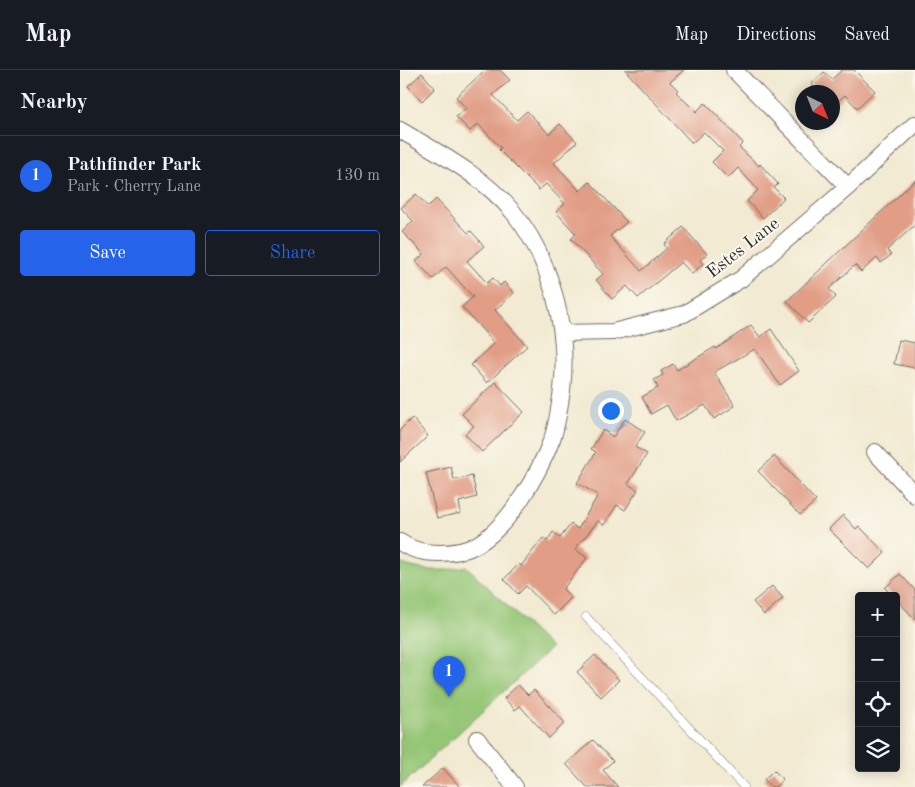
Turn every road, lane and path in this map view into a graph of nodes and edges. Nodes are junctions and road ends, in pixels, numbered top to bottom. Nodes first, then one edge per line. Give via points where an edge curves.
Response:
1 (734, 70) edge
2 (915, 124) edge
3 (400, 130) edge
4 (848, 187) junction
5 (562, 333) junction
6 (875, 452) dead end
7 (915, 495) edge
8 (400, 542) edge
9 (586, 617) dead end
10 (477, 740) dead end
11 (516, 787) edge
12 (744, 787) edge

1 - 4 street
2 - 4 street, Estes Lane
3 - 5 street via 466,169 514,213 536,249 553,288
4 - 5 street, Estes Lane via 741,279 684,314 614,332
5 - 8 street via 562,389 553,437 530,486 499,526 476,546 451,553 428,553
6 - 7 street
9 - 12 lane
10 - 11 street

